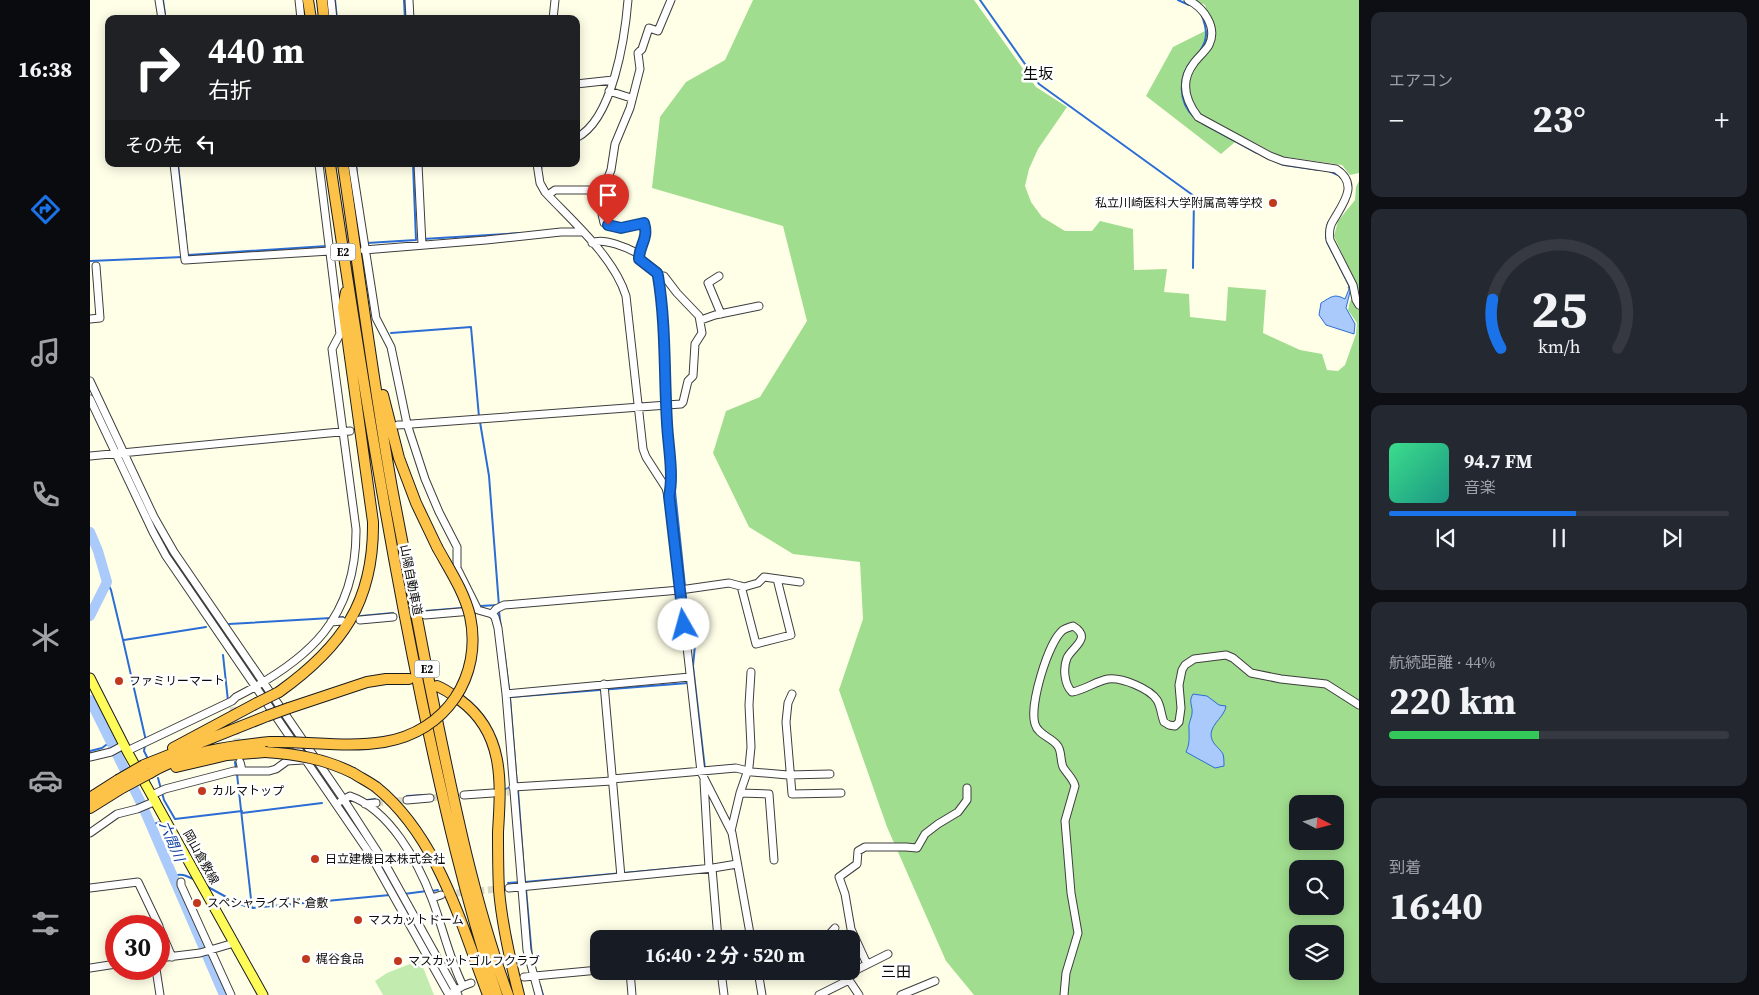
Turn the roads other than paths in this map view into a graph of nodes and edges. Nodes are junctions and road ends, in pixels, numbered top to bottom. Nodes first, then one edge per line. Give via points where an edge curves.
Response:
1 (159, 0) edge
2 (299, 0) edge
3 (308, 0) edge
4 (322, 0) edge
5 (331, 0) edge
6 (409, 0) edge
7 (555, 0) edge
8 (628, 0) edge
9 (671, 0) edge
10 (1188, 0) edge
11 (161, 15) edge
12 (301, 15) edge
13 (310, 15) edge
14 (324, 15) edge
15 (333, 15) edge
16 (410, 15) edge
17 (553, 15) edge
18 (613, 80) junction
19 (580, 84) edge
20 (611, 92) junction
21 (631, 98) junction
22 (580, 137) edge
23 (174, 167) edge
24 (319, 167) edge
25 (330, 167) edge
26 (343, 167) edge
27 (352, 167) edge
28 (418, 167) edge
29 (537, 167) edge
30 (602, 190) junction
31 (549, 194) junction
32 (582, 232) junction
33 (421, 241) junction
34 (592, 242) junction
35 (364, 245) junction
36 (330, 247) junction
37 (639, 256) junction
38 (96, 266) dead end
39 (659, 275) junction
40 (719, 276) dead end
41 (1359, 305) edge
42 (759, 306) dead end
43 (721, 314) junction
44 (90, 319) edge
45 (701, 320) junction
46 (368, 338) junction
47 (352, 340) junction
48 (90, 381) edge
49 (90, 399) edge
50 (667, 406) junction
51 (637, 407) junction
52 (407, 424) junction
53 (398, 425) dead end
54 (347, 431) junction
55 (124, 453) junction
56 (116, 454) junction
57 (90, 456) edge
58 (669, 496) junction
59 (777, 579) junction
60 (800, 582) dead end
61 (740, 586) junction
62 (683, 589) junction
63 (478, 610) junction
64 (492, 614) junction
65 (425, 615) dead end
66 (393, 617) dead end
67 (332, 619) junction
68 (360, 620) dead end
69 (342, 621) dead end
70 (751, 672) dead end
71 (90, 678) edge
72 (409, 679) dead end
73 (690, 681) junction
74 (263, 683) junction
75 (437, 686) dead end
76 (256, 687) junction
77 (605, 687) junction
78 (508, 694) junction
79 (792, 694) dead end
80 (1359, 705) edge
81 (268, 747) junction
82 (124, 748) junction
83 (90, 757) edge
84 (306, 761) junction
85 (240, 762) dead end
86 (147, 769) junction
87 (238, 770) junction
88 (748, 770) junction
89 (701, 772) junction
90 (830, 774) dead end
91 (790, 775) junction
92 (612, 780) junction
93 (704, 780) junction
94 (120, 784) junction
95 (967, 788) dead end
96 (514, 789) junction
97 (493, 793) tunnel mouth
98 (740, 793) junction
99 (841, 793) dead end
100 (158, 794) junction
101 (464, 796) tunnel mouth
102 (90, 798) edge
103 (430, 798) tunnel mouth
104 (344, 800) junction
105 (407, 800) tunnel mouth
106 (376, 803) tunnel mouth
107 (337, 804) junction
108 (365, 804) junction
109 (90, 808) edge
110 (731, 830) junction
111 (90, 833) edge
112 (774, 860) dead end
113 (737, 864) junction
114 (712, 868) junction
115 (621, 874) junction
116 (182, 882) dead end
117 (523, 884) junction
118 (90, 888) edge
119 (508, 888) tunnel mouth
120 (430, 894) junction
121 (441, 895) tunnel mouth
122 (154, 915) edge
123 (717, 930) edge
124 (749, 930) edge
125 (234, 943) junction
126 (211, 950) junction
127 (170, 952) edge
128 (888, 954) dead end
129 (172, 957) joint
130 (867, 964) junction
131 (105, 966) edge
132 (90, 968) edge
133 (860, 968) edge
134 (590, 971) edge
135 (536, 976) junction
136 (524, 977) dead end
137 (158, 980) edge
138 (631, 980) edge
139 (722, 980) edge
140 (760, 980) edge
141 (841, 980) edge
142 (851, 980) edge
143 (935, 981) dead end
144 (471, 983) dead end
145 (459, 991) edge
146 (911, 993) edge
147 (160, 995) edge
148 (231, 995) edge
149 (263, 995) edge
150 (449, 995) edge
151 (488, 995) edge
152 (497, 995) edge
153 (508, 995) edge
154 (519, 995) edge
155 (539, 995) edge
156 (632, 995) edge
157 (724, 995) edge
158 (762, 995) edge
159 (819, 995) edge
160 (859, 995) edge
161 (901, 995) edge
162 (1064, 995) edge

1 - 11 street
2 - 12 street
3 - 13 highway
4 - 14 highway
5 - 15 street
6 - 16 street
7 - 17 street
8 - 18 street via 624,39
9 - 21 street via 658,31 650,28 638,53 640,70
10 - 41 street via 1206,14 1211,34 1208,46 1188,70 1185,79 1187,98 1198,116 1270,156 1336,169 1348,177 1350,197 1333,221 1329,233
18 - 19 street
18 - 20 street
20 - 21 street
20 - 22 street via 593,124
21 - 30 street via 615,144 611,170
23 - 36 street via 186,260
24 - 36 street
25 - 47 highway, 山陽自動車道 / E2
26 - 46 highway, 山陽自動車道 / E2
27 - 35 street
28 - 33 street
29 - 31 street via 540,184
30 - 31 street via 555,190
30 - 37 street via 604,223 621,228 644,223 646,235
31 - 32 street
32 - 33 street via 486,240
32 - 34 street
33 - 35 street
34 - 37 street via 602,241 630,249
34 - 51 street via 617,273 626,296
35 - 52 street via 376,318 392,347
36 - 54 street via 340,334 332,349
37 - 39 street
38 - 44 street via 100,318
39 - 45 street via 664,276
39 - 50 street
40 - 43 street via 708,283
42 - 43 street
43 - 45 street
45 - 50 street via 702,333 695,344 692,376 683,402
46 - 81 highway, bridge via 399,458 416,503 470,615 472,654 466,679 445,712 425,727 387,742
46 - 153 highway, 山陽自動車道 / E2 via 392,487 452,791 478,900
47 - 86 highway, bridge via 374,544 358,606 332,646 279,692 157,757
47 - 152 highway, 山陽自動車道 / E2 via 448,823 474,925
48 - 55 street
49 - 56 street
50 - 51 street
50 - 58 street via 672,485
51 - 52 street
51 - 58 street via 642,449
52 - 53 street
52 - 63 street via 425,479 457,547 457,568
54 - 55 street
54 - 67 street via 356,541 349,583
55 - 56 street
55 - 74 street via 174,552
56 - 57 street
56 - 76 street via 166,556
58 - 62 street
59 - 60 street
59 - 61 street via 764,577 758,583
59 - 61 street via 790,635 756,644
61 - 62 street via 729,583
62 - 64 street via 504,605
62 - 73 street
63 - 64 street
63 - 65 street
64 - 78 street via 498,628
66 - 68 street
67 - 69 street
67 - 74 street via 301,658
70 - 88 street via 752,748
71 - 82 main road, 岡山倉敷線
72 - 86 highway, bridge via 367,682 289,708
73 - 77 street
73 - 89 street
74 - 76 street
74 - 104 street
75 - 154 highway via 471,708 489,733 495,750 499,771 500,890 506,943
76 - 82 street via 231,703 146,743
76 - 84 street
77 - 78 street
77 - 92 street
78 - 96 street
79 - 91 street via 786,722
80 - 162 street via 1326,684 1251,673 1226,655 1194,659 1185,665 1180,685 1179,722 1175,726 1169,725 1164,722 1159,702 1153,695 1123,681 1107,679 1072,692 1065,678 1067,656 1082,638 1081,632 1073,626 1062,631 1050,649 1033,711 1035,725 1059,747 1063,768 1075,786 1065,821 1078,933 1066,973
81 - 86 highway via 227,747
81 - 151 highway, bridge via 318,759 353,773 392,802 434,860
82 - 83 street
82 - 100 main road, 岡山倉敷線
84 - 87 street via 287,761 269,771
84 - 107 street
85 - 87 street
86 - 94 highway, bridge
87 - 100 street
88 - 89 street via 736,768
88 - 91 street
88 - 98 street
89 - 92 street
89 - 93 street
90 - 91 street
91 - 99 street via 792,794
92 - 96 street
92 - 115 street
93 - 110 street
93 - 114 street
94 - 102 highway
94 - 109 highway
95 - 130 street via 967,800 958,812 925,834 917,848 865,847 858,852 857,864 839,877 851,929
96 - 117 street
97 - 101 street
98 - 110 street
98 - 112 street via 769,794
100 - 111 street via 146,806 117,814
100 - 125 main road, 岡山倉敷線 via 167,820
103 - 105 street
104 - 107 street
104 - 108 street via 352,797
104 - 145 street
106 - 108 street
107 - 150 street via 370,854
108 - 120 street via 393,827
110 - 113 street
113 - 114 street
113 - 124 street
114 - 115 street
114 - 123 street
115 - 117 street
116 - 126 street
117 - 119 street
117 - 135 street via 527,950
118 - 122 street via 138,882
120 - 121 street
120 - 145 street
125 - 126 street
125 - 149 main road, 岡山倉敷線
126 - 129 street
126 - 148 street
127 - 129 street
128 - 130 street
130 - 133 street
131 - 132 street
134 - 135 street
135 - 136 street
135 - 155 street
137 - 147 street
138 - 156 street
139 - 157 street
140 - 158 street
141 - 159 street
142 - 160 street
143 - 146 street
144 - 145 street
145 - 150 street
146 - 161 street

